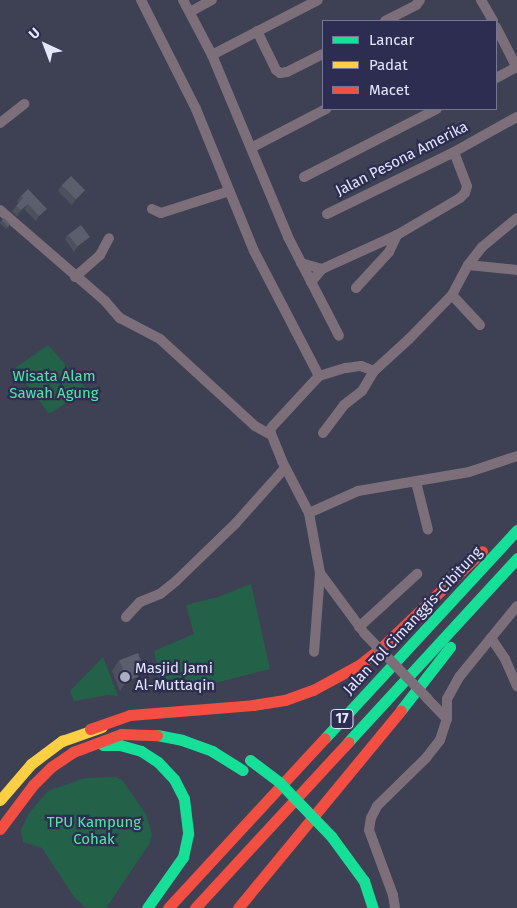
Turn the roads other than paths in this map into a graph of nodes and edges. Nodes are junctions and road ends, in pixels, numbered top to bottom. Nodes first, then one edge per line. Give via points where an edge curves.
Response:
1 (141, 0) edge
2 (183, 0) edge
3 (212, 0) edge
4 (318, 0) edge
5 (420, 0) edge
6 (481, 0) edge
7 (190, 12) junction
8 (388, 20) edge
9 (492, 20) edge
10 (497, 29) edge
11 (257, 32) junction
12 (322, 54) edge
13 (212, 55) junction
14 (517, 67) edge
15 (497, 77) edge
16 (24, 104) dead end
17 (324, 110) edge
18 (435, 110) edge
19 (517, 117) edge
20 (0, 123) edge
21 (252, 148) junction
22 (454, 152) junction
23 (304, 176) dead end
24 (230, 191) junction
25 (152, 209) dead end
26 (0, 210) edge
27 (327, 214) dead end
28 (517, 218) edge
29 (397, 235) junction
30 (109, 238) dead end
31 (302, 262) junction
32 (468, 265) junction
33 (322, 269) junction
34 (517, 270) edge
35 (75, 277) junction
36 (311, 282) junction
37 (356, 288) dead end
38 (452, 295) junction
39 (480, 325) dead end
40 (339, 336) dead end
41 (374, 371) junction
42 (319, 376) junction
43 (323, 433) dead end
44 (271, 435) junction
45 (517, 456) edge
46 (285, 468) junction
47 (416, 482) junction
48 (309, 513) junction
49 (517, 518) edge
50 (428, 530) dead end
51 (517, 530) edge
52 (517, 560) edge
53 (320, 573) junction
54 (417, 574) dead end
55 (517, 606) edge
56 (126, 617) dead end
57 (362, 630) junction
58 (491, 638) junction
59 (314, 652) dead end
60 (517, 686) edge
61 (447, 719) junction
62 (90, 730) junction
63 (73, 752) junction
64 (246, 765) junction
65 (0, 800) edge
66 (0, 829) edge
67 (329, 840) junction
68 (147, 908) edge
69 (168, 908) edge
70 (195, 908) edge
71 (238, 908) edge
72 (363, 908) edge
73 (373, 908) edge
74 (395, 908) edge

1 - 24 street via 196,109
2 - 7 street
3 - 7 street
4 - 11 street
5 - 8 street
6 - 9 street
7 - 13 street
10 - 14 street
11 - 12 street via 280,74
11 - 13 street
13 - 21 street
14 - 15 street
16 - 20 street
17 - 21 street
18 - 23 street
19 - 22 street, Jalan Pesona Amerika
21 - 31 street via 288,237
22 - 27 street, Jalan Pesona Amerika
22 - 29 street via 467,186 466,193
24 - 25 street via 161,213
24 - 42 street via 254,252
26 - 35 street
28 - 32 street via 482,247
29 - 33 street
29 - 37 street via 390,252
30 - 35 street via 100,255
31 - 33 street
31 - 36 street
32 - 34 street
32 - 38 street
33 - 36 street
35 - 44 street via 106,301 120,318 160,339 255,426
36 - 40 street
38 - 39 street
38 - 41 street
41 - 42 street via 362,366
41 - 43 street via 362,391 344,404
42 - 44 street via 272,427
44 - 46 street
45 - 47 street via 469,472
46 - 48 street
46 - 56 street via 236,523 176,581 160,594 140,602
47 - 48 street via 358,491
47 - 50 street
48 - 53 street
49 - 62 highway via 384,646 359,665 313,690 285,700 252,705 130,715
51 - 69 highway, Jalan Tol Cimanggis–Cibitung / 17
52 - 70 highway, 17
52 - 71 highway via 392,722
53 - 57 street
53 - 59 street
54 - 57 street
55 - 58 street
57 - 61 street, bridge
58 - 60 street
58 - 61 street via 460,676 447,699
61 - 74 street via 440,740 390,792 371,818 369,830
62 - 64 highway via 120,722 157,723 190,730 217,740
62 - 65 highway via 62,742 31,764
63 - 64 highway via 121,734 156,735 182,740
63 - 66 highway via 33,785
63 - 68 highway via 99,745 120,745 141,751 158,762 181,792 188,834 183,857
64 - 67 highway
67 - 72 highway
67 - 73 highway via 350,859 364,881

